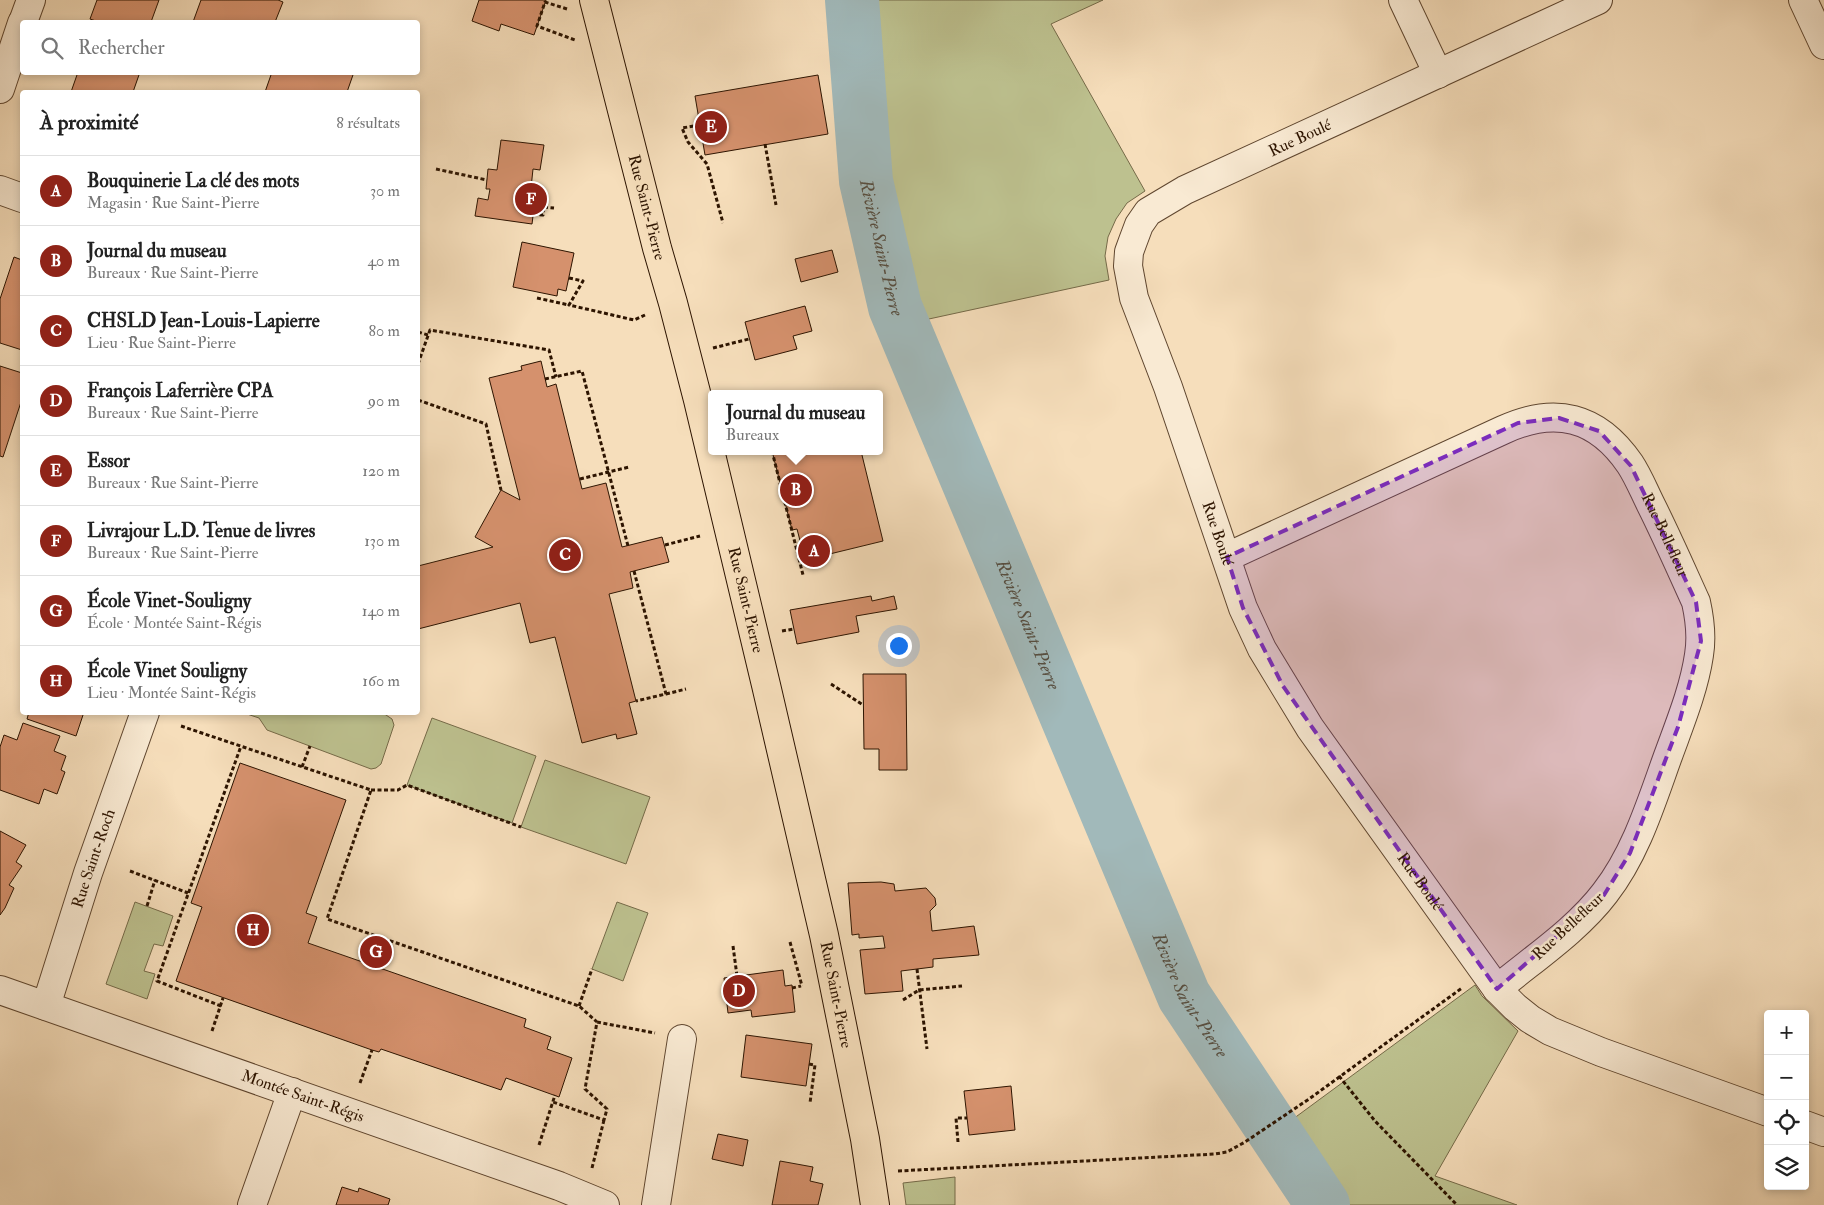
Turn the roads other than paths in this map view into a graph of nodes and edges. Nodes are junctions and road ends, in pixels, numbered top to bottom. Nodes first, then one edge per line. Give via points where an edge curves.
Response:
1 (30, 0) edge
2 (1403, 0) edge
3 (1598, 0) edge
4 (1803, 0) edge
5 (585, 6) edge
6 (24, 20) edge
7 (20, 32) edge
8 (1824, 44) edge
9 (1438, 74) junction
10 (0, 89) edge
11 (0, 190) edge
12 (20, 197) edge
13 (708, 442) edge
14 (711, 455) edge
15 (1227, 557) junction
16 (144, 715) edge
17 (1498, 989) junction
18 (0, 990) edge
19 (46, 1006) junction
20 (682, 1039) dead end
21 (292, 1092) junction
22 (1764, 1111) edge
23 (1809, 1127) edge
24 (1824, 1132) edge
25 (252, 1205) edge
26 (603, 1205) edge
27 (656, 1205) edge
28 (875, 1205) edge

1 - 6 street
2 - 9 street
3 - 9 street, Rue Boulé
4 - 8 street
5 - 13 main road, Rue Saint-Pierre via 673,303
7 - 10 street
9 - 15 street, Rue Boulé via 1185,190 1148,212 1136,233 1128,266 1134,298
11 - 12 street
14 - 28 main road, Rue Saint-Pierre via 824,935 865,1138
15 - 17 street, Rue Boulé via 1243,608 1288,693
15 - 17 street, Rue Bellefleur via 1510,426 1532,419 1559,418 1599,430 1631,466 1696,602 1700,641 1695,672 1640,831 1619,874 1583,916
16 - 19 street, Rue Saint-Roch via 88,873
17 - 22 street, Rue Boulé via 1522,1013 1550,1032
18 - 19 street, Montée Saint-Régis
19 - 21 street, Montée Saint-Régis
20 - 27 street
21 - 25 street
21 - 26 street, Montée Saint-Régis via 559,1186
23 - 24 street

